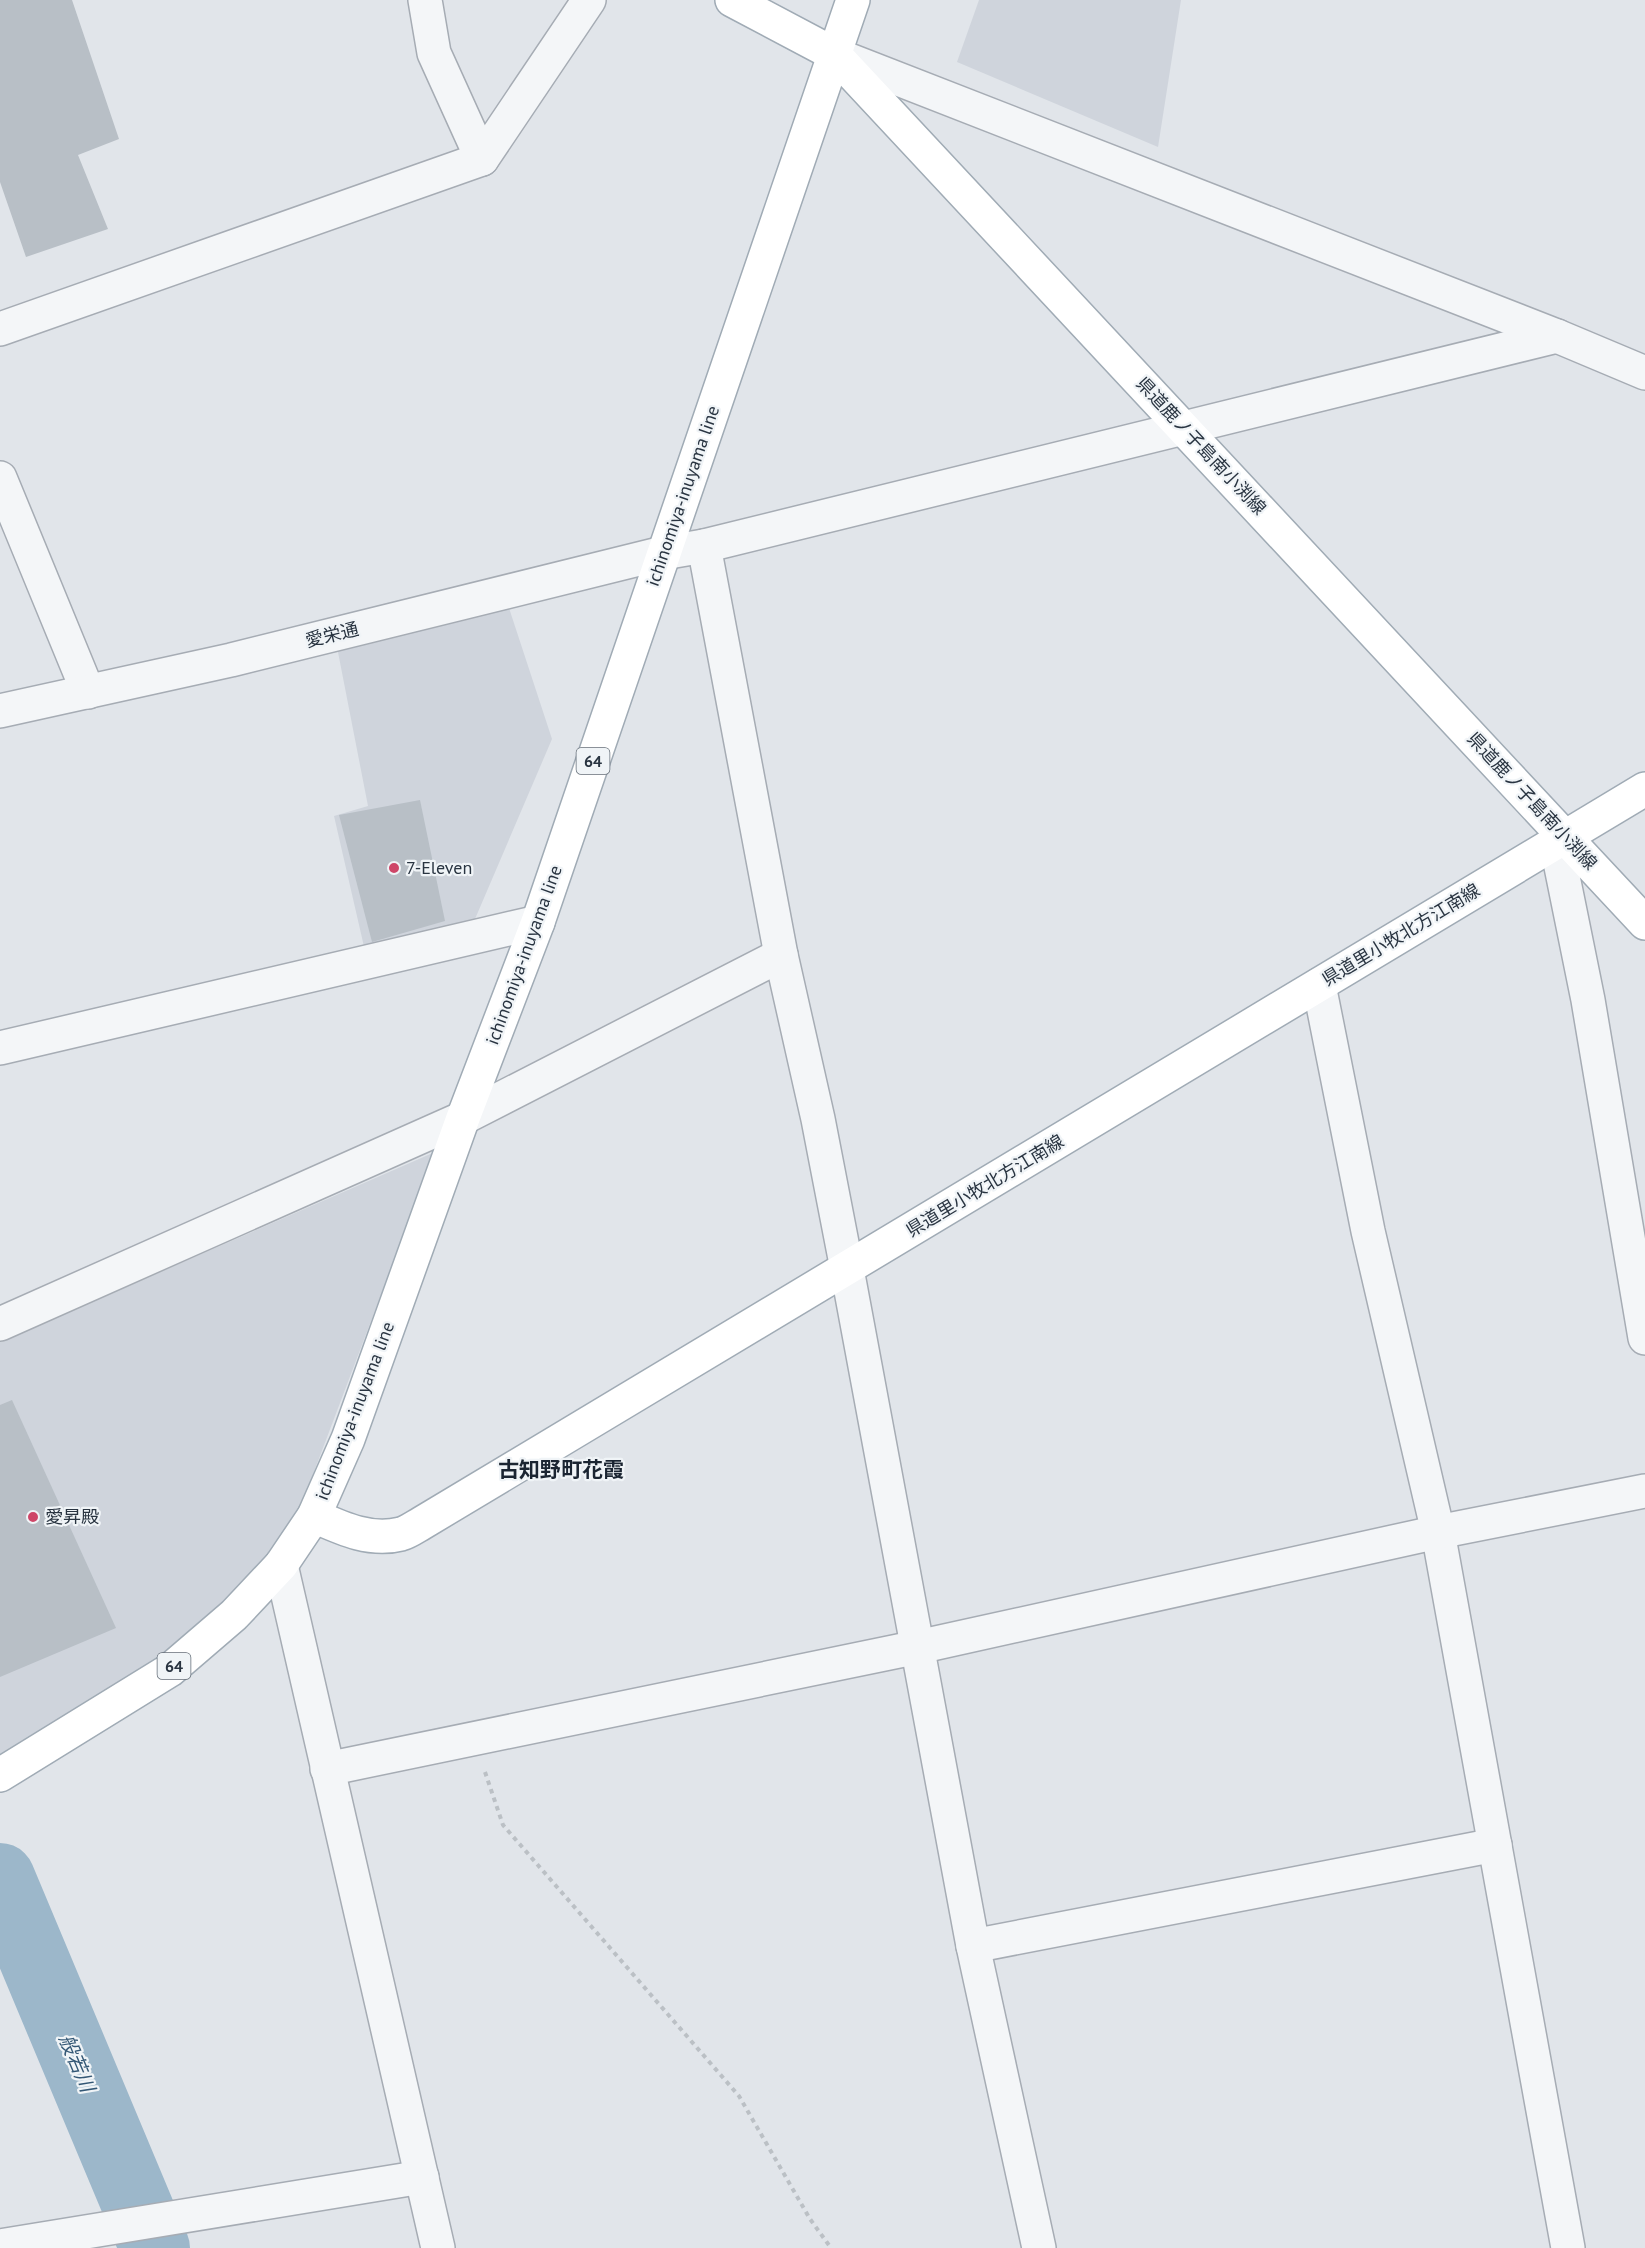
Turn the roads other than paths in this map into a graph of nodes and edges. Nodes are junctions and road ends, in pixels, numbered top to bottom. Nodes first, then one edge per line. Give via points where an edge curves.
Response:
1 (425, 0) edge
2 (589, 0) edge
3 (732, 0) edge
4 (853, 0) edge
5 (834, 54) junction
6 (482, 159) junction
7 (0, 329) edge
8 (1557, 336) junction
9 (1645, 373) edge
10 (1185, 429) junction
11 (0, 478) edge
12 (704, 546) junction
13 (663, 553) junction
14 (88, 692) junction
15 (0, 711) edge
16 (1645, 789) edge
17 (1561, 839) junction
18 (538, 922) junction
19 (1645, 923) edge
20 (781, 955) junction
21 (1319, 985) junction
22 (0, 1048) edge
23 (463, 1118) junction
24 (847, 1269) junction
25 (0, 1324) edge
26 (1645, 1338) edge
27 (1645, 1491) edge
28 (314, 1516) junction
29 (1438, 1532) junction
30 (281, 1565) junction
31 (918, 1647) junction
32 (327, 1769) junction
33 (0, 1775) edge
34 (1495, 1845) junction
35 (973, 1946) junction
36 (422, 2177) junction
37 (0, 2246) edge
38 (438, 2248) edge
39 (1039, 2248) edge
40 (1568, 2248) edge

1 - 6 street via 434,52
2 - 6 street
3 - 5 main road, 県道鹿ノ子島南小渕線
4 - 5 main road, ichinomiya-inuyama line / 64
5 - 8 street
5 - 10 main road, 県道鹿ノ子島南小渕線
5 - 13 main road, ichinomiya-inuyama line / 64
6 - 7 street
8 - 9 street
8 - 10 street, 愛栄通
10 - 12 street, 愛栄通
10 - 17 main road, 県道鹿ノ子島南小渕線
11 - 14 street
12 - 13 street, 愛栄通
12 - 20 street
13 - 14 street, 愛栄通
13 - 18 main road, ichinomiya-inuyama line / 64
14 - 15 street, 愛栄通
16 - 17 main road, 県道里小牧北方江南線
17 - 19 main road, 県道鹿ノ子島南小渕線
17 - 21 main road, 県道里小牧北方江南線
17 - 26 street
18 - 22 street
18 - 23 main road, ichinomiya-inuyama line / 64
20 - 23 street
20 - 24 street
21 - 24 main road, 県道里小牧北方江南線
21 - 29 street via 1368,1231
23 - 25 street
23 - 28 main road, ichinomiya-inuyama line / 64 via 348,1439
24 - 28 main road, 県道里小牧北方江南線 via 401,1534 374,1536 349,1532
24 - 31 street
27 - 29 street
28 - 30 main road, ichinomiya-inuyama line / 64
29 - 31 street
29 - 34 street
30 - 32 street
30 - 33 main road, ichinomiya-inuyama line / 64 via 234,1615 170,1670
31 - 32 street
31 - 35 street
32 - 36 street
34 - 35 street
34 - 40 street
35 - 39 street
36 - 37 street
36 - 38 street

